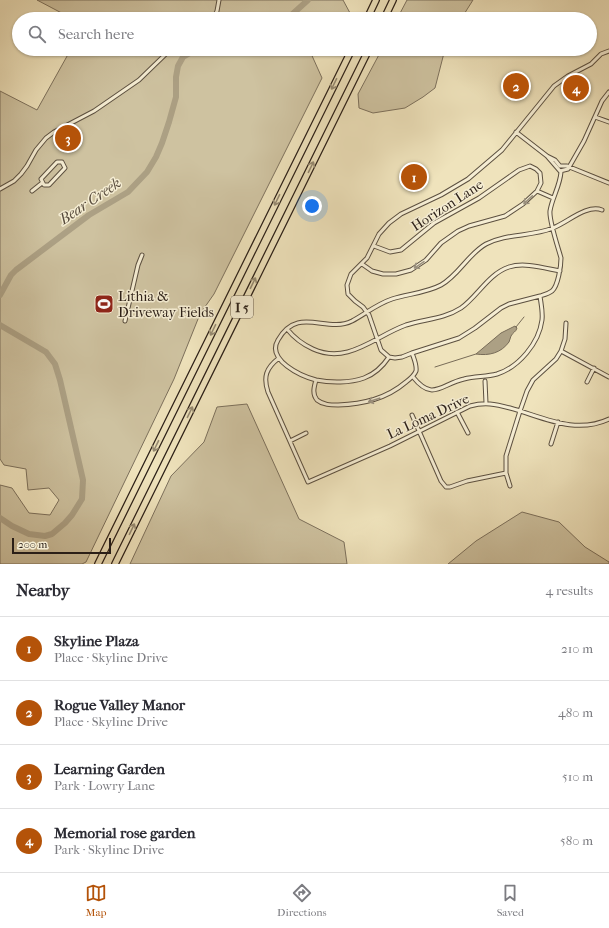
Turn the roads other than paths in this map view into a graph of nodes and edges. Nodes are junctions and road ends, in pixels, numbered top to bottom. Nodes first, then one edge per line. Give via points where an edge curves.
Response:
1 (219, 0) edge
2 (376, 0) edge
3 (393, 0) edge
4 (216, 12) edge
5 (370, 12) edge
6 (387, 12) edge
7 (609, 51) edge
8 (164, 56) edge
9 (349, 56) edge
10 (366, 56) edge
11 (609, 92) edge
12 (595, 116) junction
13 (609, 122) edge
14 (516, 132) junction
15 (547, 156) junction
16 (570, 167) junction
17 (561, 172) junction
18 (42, 183) junction
19 (609, 183) edge
20 (0, 189) edge
21 (32, 191) dead end
22 (537, 191) junction
23 (553, 198) junction
24 (602, 210) dead end
25 (553, 228) junction
26 (374, 246) junction
27 (142, 255) dead end
28 (362, 264) junction
29 (560, 270) junction
30 (540, 296) junction
31 (367, 312) junction
32 (125, 321) dead end
33 (566, 322) dead end
34 (287, 329) junction
35 (377, 339) junction
36 (561, 351) junction
37 (412, 353) junction
38 (389, 357) junction
39 (279, 358) junction
40 (594, 368) junction
41 (413, 377) junction
42 (609, 377) edge
43 (316, 380) junction
44 (485, 381) dead end
45 (587, 382) dead end
46 (486, 403) junction
47 (520, 411) junction
48 (457, 412) junction
49 (412, 415) dead end
50 (609, 419) edge
51 (558, 422) junction
52 (419, 432) junction
53 (306, 433) dead end
54 (468, 433) dead end
55 (290, 441) junction
56 (551, 444) dead end
57 (506, 473) junction
58 (510, 486) dead end
59 (98, 564) edge
60 (115, 564) edge

1 - 4 street
2 - 5 highway
3 - 6 highway
7 - 14 street via 554,86
8 - 20 street via 139,80 91,113 46,138 21,174
9 -> 59 highway, I 5
60 -> 10 highway, I 5
11 - 12 street
12 - 13 street
12 - 16 street
14 - 15 street
14 - 26 street via 496,156 468,179 394,219 384,228
15 - 16 street via 560,166
15 - 17 street
16 - 17 street
16 - 19 street
17 - 23 street
18 - 18 street via 46,186 52,183 65,170 65,165 57,162 43,176
18 - 21 street
22 - 23 street
22 - 26 street, Horizon Lane via 541,183 540,173 528,166 522,168 479,198 434,223 401,250 390,252
22 -> 28 street via 505,216 470,226 451,235 426,260 407,272 383,274
23 - 25 street via 550,215
24 - 25 street via 589,209
25 - 29 street via 561,258
25 - 31 street via 538,233 503,237 491,242 476,251 440,285 390,299
26 - 28 street
27 - 32 street
28 - 31 street via 351,274 347,288 351,298
29 - 30 street via 553,290
29 - 35 street via 520,265 509,267 495,274 468,302 453,312 407,325
30 - 37 street via 501,308 459,338
30 - 41 street via 540,329 531,347 508,370 488,376 462,379 439,390 423,387
31 - 34 street via 340,325 306,321
31 - 35 street
33 - 36 street
34 - 35 street via 302,344 330,354 352,352
34 - 39 street via 276,343 276,354
35 - 38 street via 381,350
36 - 40 street
36 - 47 street via 533,380
37 - 38 street via 398,358
37 - 41 street via 416,368
38 - 43 street via 375,372 360,380
39 - 43 street via 292,370
39 - 55 street via 270,365 265,380
40 - 42 street
40 - 45 street
41 -> 43 street via 393,392 370,401 334,405 322,403 316,398
44 - 46 street
46 - 47 street, La Loma Drive
46 - 48 street, La Loma Drive
47 - 51 street, La Loma Drive
47 - 57 street via 506,450
48 - 52 street, La Loma Drive
48 - 54 street
49 - 52 street
50 - 51 street, La Loma Drive via 589,426
51 - 56 street
52 - 55 street, La Loma Drive via 308,482
52 - 57 street via 446,487
53 - 55 street
57 - 58 street

